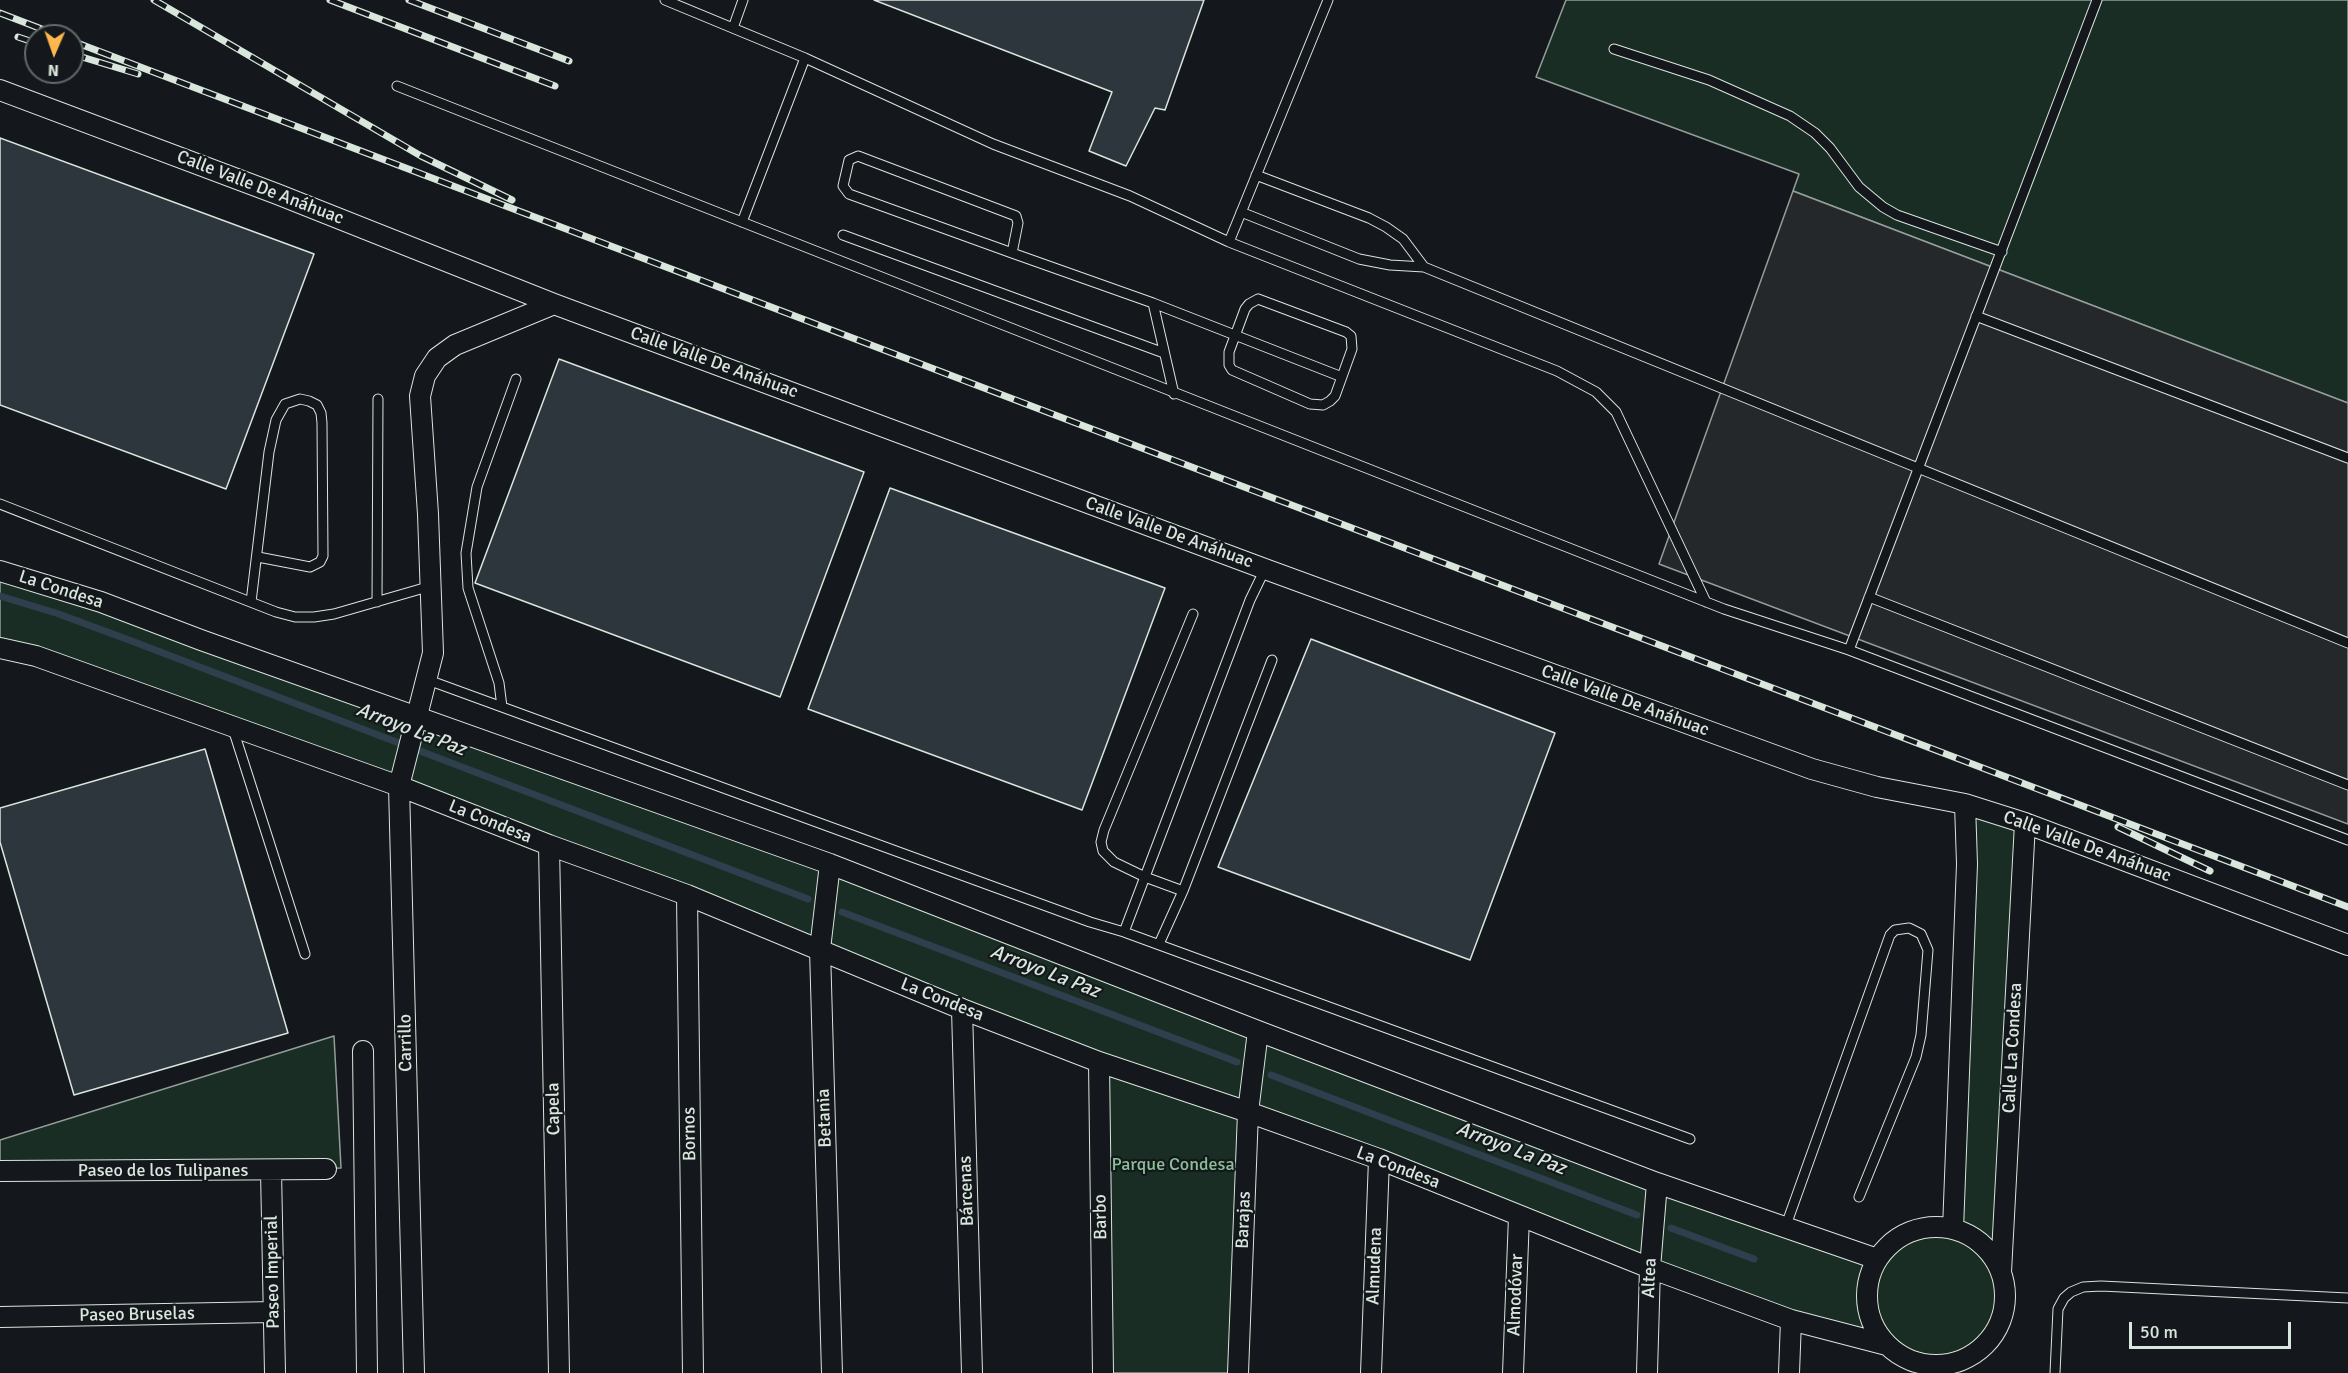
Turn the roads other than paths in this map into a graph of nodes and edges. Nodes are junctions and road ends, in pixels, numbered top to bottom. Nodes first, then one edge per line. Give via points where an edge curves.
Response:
1 (665, 0) edge
2 (743, 0) edge
3 (1328, 0) edge
4 (2097, 0) edge
5 (733, 28) junction
6 (1614, 49) dead end
7 (805, 58) junction
8 (397, 86) dead end
9 (0, 90) edge
10 (1256, 175) junction
11 (1241, 212) junction
12 (742, 222) junction
13 (843, 236) dead end
14 (1229, 242) junction
15 (2002, 252) junction
16 (1012, 253) junction
17 (1424, 267) junction
18 (554, 303) junction
19 (1153, 303) junction
20 (1976, 316) junction
21 (1235, 335) junction
22 (1164, 352) junction
23 (1342, 377) junction
24 (516, 379) dead end
25 (1174, 394) junction
26 (378, 399) dead end
27 (2348, 458) edge
28 (1917, 469) junction
29 (0, 504) edge
30 (258, 557) junction
31 (1265, 569) junction
32 (0, 571) edge
33 (432, 586) junction
34 (1869, 597) junction
35 (251, 602) junction
36 (377, 602) junction
37 (1706, 602) junction
38 (1193, 614) dead end
39 (2348, 643) edge
40 (0, 648) edge
41 (1848, 650) junction
42 (1272, 660) dead end
43 (428, 680) junction
44 (502, 707) junction
45 (416, 722) junction
46 (232, 726) junction
47 (400, 780) junction
48 (2348, 785) edge
49 (1965, 804) junction
50 (2025, 823) junction
51 (2348, 840) edge
52 (549, 845) junction
53 (830, 864) junction
54 (1145, 877) junction
55 (1183, 891) junction
56 (687, 896) junction
57 (1125, 932) junction
58 (1159, 944) junction
59 (2348, 945) edge
60 (820, 950) junction
61 (305, 954) dead end
62 (962, 1009) junction
63 (1258, 1031) junction
64 (363, 1051) dead end
65 (1099, 1062) junction
66 (1248, 1112) junction
67 (1690, 1139) dead end
68 (1379, 1160) junction
69 (326, 1169) dead end
70 (271, 1170) junction
71 (0, 1171) edge
72 (1657, 1183) junction
73 (1859, 1197) dead end
74 (1520, 1216) junction
75 (1785, 1228) junction
76 (1953, 1229) junction
77 (1877, 1259) junction
78 (1650, 1268) junction
79 (2001, 1272) junction
80 (2348, 1298) edge
81 (274, 1312) junction
82 (0, 1317) edge
83 (1791, 1320) junction
84 (1887, 1345) junction
85 (1924, 1369) edge
86 (275, 1373) edge
87 (367, 1373) edge
88 (414, 1373) edge
89 (559, 1373) edge
90 (693, 1373) edge
91 (832, 1373) edge
92 (972, 1373) edge
93 (1103, 1373) edge
94 (1238, 1373) edge
95 (1371, 1373) edge
96 (1513, 1373) edge
97 (1647, 1373) edge
98 (1789, 1373) edge
99 (2055, 1373) edge

1 - 5 lane
2 - 5 lane
3 - 10 lane
4 - 15 lane
5 - 7 lane
6 - 15 lane via 1708,80 1791,116 1823,140 1859,187 1883,207
7 - 12 lane
7 - 14 lane via 993,144 1130,196
8 - 12 lane
9 - 18 street, Calle Valle De Anáhuac
10 - 11 lane
10 - 17 lane via 1386,227 1403,239
11 - 14 lane
11 - 17 lane via 1359,259
12 - 25 lane
13 - 22 lane
14 - 37 lane via 1557,371 1596,392 1616,412
15 - 20 lane
16 - 16 lane via 1016,216 858,156 849,160 843,186 849,194
16 - 19 lane
17 - 28 lane
18 - 31 street, Calle Valle De Anáhuac
18 - 33 street, Carrillo via 455,345 437,358 425,376 420,396
19 - 21 lane
19 - 22 lane
20 - 27 lane
20 - 28 lane
21 - 23 lane
21 - 23 lane via 1229,352 1232,370 1310,404 1330,401
21 - 23 lane via 1245,309 1258,299 1326,324 1346,332 1352,341
22 - 25 lane
24 - 44 lane via 477,487 466,553 468,588 499,683
25 - 37 lane
26 - 36 lane
28 - 34 lane
28 - 39 lane
29 - 35 lane
30 - 30 lane via 276,420 285,404 300,399 309,401 317,405 322,423 323,556 310,567
30 - 35 lane
31 - 49 street, Calle Valle De Anáhuac via 1812,769 1877,787
31 - 54 lane
32 - 45 street, La Condesa via 101,602
33 - 36 lane
33 - 43 street, Carrillo via 433,653
34 - 41 lane
34 - 48 lane
35 - 36 lane via 295,617 314,617
37 - 41 lane
38 - 54 lane via 1101,842 1103,851 1114,862
40 - 46 street, La Condesa via 36,656
41 - 51 lane
42 - 55 lane
43 - 44 lane
43 - 45 street, Carrillo
44 - 57 lane
45 - 47 street, Carrillo
45 - 53 street, La Condesa
46 - 47 street, La Condesa
46 - 61 lane
47 - 52 street, La Condesa
47 - 88 street, Carrillo
49 - 50 street, Calle Valle De Anáhuac
49 - 76 street via 1967,864
50 - 59 street, Calle Valle De Anáhuac
50 - 79 street, Calle La Condesa
52 - 56 street, La Condesa
52 - 89 street, Capela
53 - 60 street, Betania
53 - 63 street, La Condesa
54 - 55 lane
54 - 57 lane
55 - 58 lane
56 - 60 street, La Condesa
56 - 90 street, Bornos
57 - 58 lane
58 - 67 lane
60 - 62 street, La Condesa
60 - 91 street, Betania
62 - 65 street, La Condesa
62 - 92 street, Bárcenas
63 - 66 street, Barajas
63 - 72 street, La Condesa
64 - 87 street
65 - 66 street, La Condesa
65 - 93 street, Barbo
66 - 68 street, La Condesa
66 - 94 street, Barajas
68 - 74 street, La Condesa
68 - 95 street, Almudena
69 - 70 street, Paseo de los Tulipanes
70 - 71 street, Paseo de los Tulipanes
70 - 81 street, Paseo Imperial
72 - 75 street, La Condesa
72 - 78 street, Altea
73 - 75 lane via 1916,1057 1921,1035 1928,950 1921,934 1909,928 1890,935
74 - 78 street, La Condesa
74 - 96 street, Almodóvar
75 - 77 street, La Condesa
76 - 77 street via 1924,1228 1898,1238
76 - 79 street via 1982,1245
77 - 84 street via 1868,1280 1867,1304 1873,1326
78 - 83 street, La Condesa
78 - 97 street, Altea
79 - 85 street via 2006,1293 2004,1313 1995,1332 1982,1348 1964,1359
80 - 99 lane via 2083,1287 2064,1298 2058,1309
81 - 82 street, Paseo Bruselas
81 - 86 street, Paseo Imperial
83 - 84 street, La Condesa
83 - 98 street
84 - 85 street

